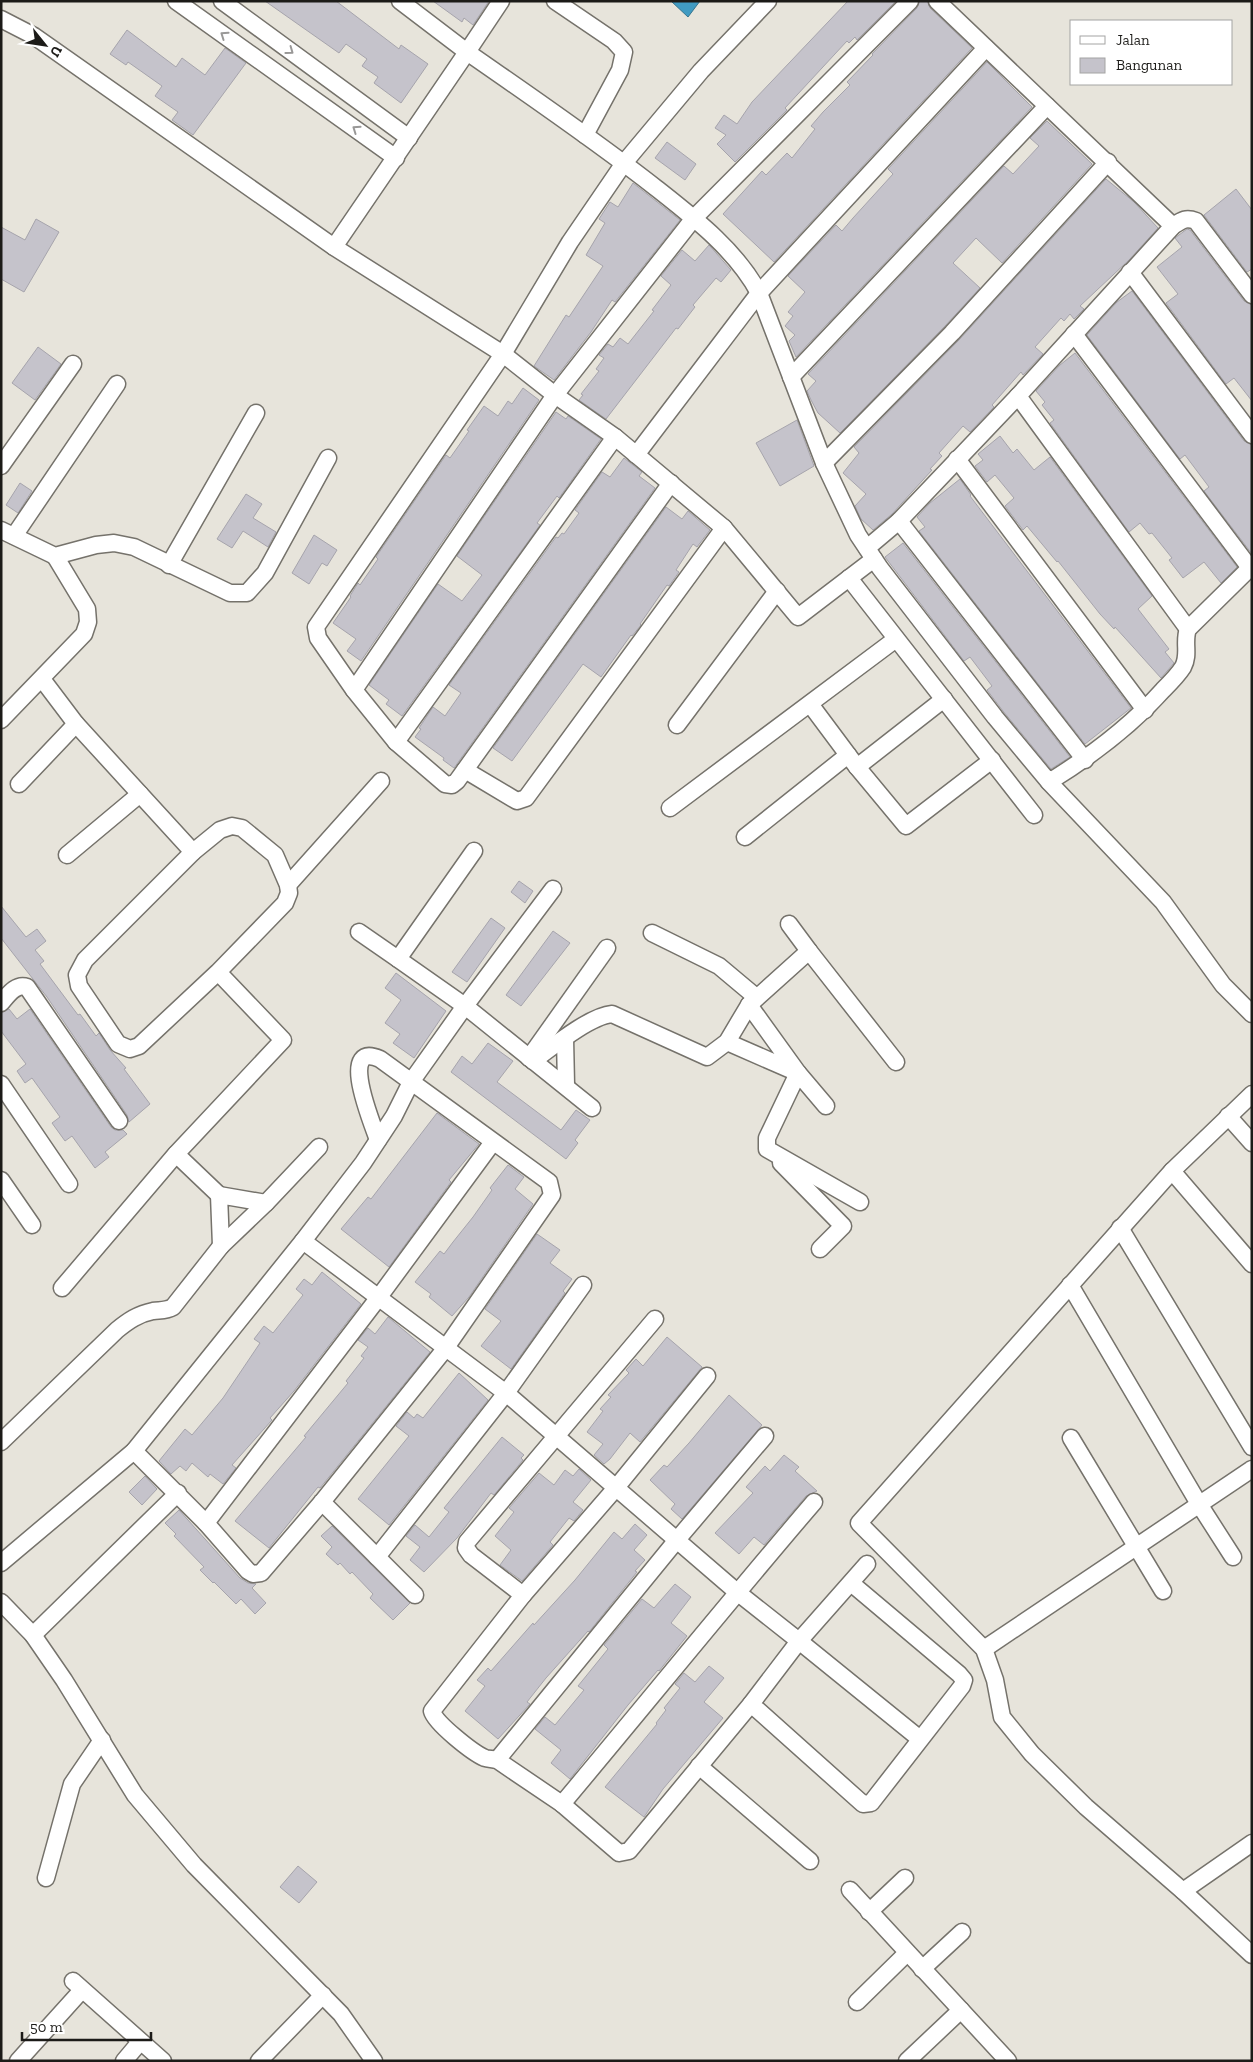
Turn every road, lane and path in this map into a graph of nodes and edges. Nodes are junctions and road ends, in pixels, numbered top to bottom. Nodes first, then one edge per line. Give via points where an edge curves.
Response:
1 (176, 1) edge
2 (222, 1) edge
3 (400, 1) edge
4 (501, 1) edge
5 (555, 1) edge
6 (768, 1) edge
7 (910, 1) edge
8 (937, 1) edge
9 (1, 19) edge
10 (986, 48) junction
11 (467, 52) junction
12 (1047, 106) junction
13 (585, 134) junction
14 (409, 138) junction
15 (396, 158) junction
16 (1108, 162) junction
17 (624, 163) junction
18 (694, 218) junction
19 (1173, 226) junction
20 (334, 247) junction
21 (1130, 272) junction
22 (759, 293) junction
23 (1252, 295) edge
24 (1074, 334) junction
25 (503, 354) junction
26 (73, 364) dead end
27 (791, 377) junction
28 (117, 384) dead end
29 (555, 395) junction
30 (1018, 396) junction
31 (256, 413) dead end
32 (1252, 435) edge
33 (615, 437) junction
34 (636, 456) junction
35 (328, 458) dead end
36 (957, 459) junction
37 (824, 463) junction
38 (1, 466) edge
39 (671, 483) junction
40 (899, 521) junction
41 (724, 528) junction
42 (8, 533) edge
43 (870, 553) junction
44 (55, 556) junction
45 (169, 565) junction
46 (1251, 567) edge
47 (849, 578) junction
48 (777, 591) junction
49 (1188, 629) junction
50 (896, 639) junction
51 (42, 679) junction
52 (354, 690) junction
53 (944, 699) junction
54 (810, 704) junction
55 (1145, 710) junction
56 (1, 720) edge
57 (76, 724) junction
58 (678, 725) dead end
59 (396, 742) junction
60 (992, 760) junction
61 (1085, 760) junction
62 (852, 761) junction
63 (466, 770) junction
64 (381, 781) dead end
65 (1049, 782) junction
66 (19, 784) dead end
67 (140, 794) junction
68 (670, 808) dead end
69 (1034, 815) dead end
70 (745, 837) dead end
71 (474, 850) dead end
72 (193, 852) junction
73 (67, 855) dead end
74 (288, 885) junction
75 (553, 889) dead end
76 (788, 924) dead end
77 (358, 932) dead end
78 (652, 933) dead end
79 (607, 948) dead end
80 (809, 951) junction
81 (398, 959) junction
82 (218, 972) junction
83 (4, 992) edge
84 (752, 1001) junction
85 (465, 1006) junction
86 (1252, 1014) edge
87 (565, 1038) junction
88 (727, 1042) junction
89 (531, 1059) junction
90 (896, 1062) dead end
91 (798, 1073) junction
92 (411, 1082) junction
93 (1, 1084) edge
94 (566, 1085) junction
95 (1252, 1094) edge
96 (826, 1106) dead end
97 (592, 1108) dead end
98 (1228, 1116) junction
99 (119, 1121) dead end
100 (378, 1140) junction
101 (493, 1142) junction
102 (1252, 1143) edge
103 (319, 1147) dead end
104 (767, 1149) junction
105 (176, 1154) junction
106 (1172, 1171) junction
107 (1, 1180) edge
108 (69, 1184) dead end
109 (219, 1195) junction
110 (860, 1202) dead end
111 (266, 1203) junction
112 (32, 1225) dead end
113 (1120, 1228) junction
114 (303, 1241) junction
115 (221, 1246) junction
116 (820, 1249) dead end
117 (1252, 1264) edge
118 (583, 1285) dead end
119 (1070, 1285) junction
120 (62, 1288) dead end
121 (379, 1297) junction
122 (655, 1318) dead end
123 (445, 1349) junction
124 (707, 1376) dead end
125 (506, 1393) junction
126 (549, 1432) junction
127 (765, 1436) dead end
128 (1071, 1438) dead end
129 (1, 1442) edge
130 (1252, 1447) edge
131 (134, 1450) junction
132 (1252, 1469) edge
133 (615, 1489) junction
134 (178, 1493) junction
135 (322, 1502) junction
136 (814, 1502) dead end
137 (1199, 1504) junction
138 (206, 1522) junction
139 (676, 1541) junction
140 (1136, 1546) junction
141 (377, 1557) junction
142 (1233, 1557) dead end
143 (1, 1563) edge
144 (867, 1564) dead end
145 (851, 1583) junction
146 (1163, 1591) dead end
147 (737, 1592) junction
148 (415, 1595) dead end
149 (523, 1595) junction
150 (1, 1602) edge
151 (33, 1635) junction
152 (799, 1641) junction
153 (984, 1649) junction
154 (751, 1704) junction
155 (920, 1739) junction
156 (102, 1740) junction
157 (497, 1760) junction
158 (699, 1766) junction
159 (562, 1804) junction
160 (1252, 1843) edge
161 (810, 1861) dead end
162 (46, 1878) dead end
163 (905, 1878) dead end
164 (850, 1890) dead end
165 (1183, 1891) junction
166 (869, 1912) junction
167 (962, 1932) dead end
168 (908, 1953) junction
169 (1252, 1955) edge
170 (922, 1969) junction
171 (323, 1995) junction
172 (857, 2002) dead end
173 (961, 2010) junction
174 (140, 2042) junction
175 (18, 2061) edge
176 (124, 2061) edge
177 (163, 2061) edge
178 (259, 2061) edge
179 (374, 2061) edge
180 (907, 2061) edge
181 (1008, 2061) edge

15 -> 1 street
2 -> 14 street
3 - 11 street
4 - 11 street
5 - 13 street via 614,40 624,52 620,70
6 - 17 street via 702,71
7 - 18 street
8 - 10 street
9 - 20 street via 34,36
10 - 12 street
10 - 22 street
11 - 13 street
11 - 14 street
12 - 16 street
12 - 27 street
13 - 17 street
14 - 15 street
15 - 20 street
16 - 19 street
16 - 37 street via 952,333
17 - 18 street
17 - 25 street via 570,242
18 - 22 street via 737,260
18 - 29 street
19 - 21 street
19 - 23 street via 1184,219 1196,221
20 - 25 street
21 - 24 street
21 - 32 street
22 - 27 street
22 - 34 street
24 - 30 street
24 - 46 street
25 - 29 street
25 - 52 street via 316,627 318,638
26 - 38 street
27 - 37 street
28 - 42 street
29 - 33 street
29 - 52 street
30 - 36 street
30 - 49 street
31 - 45 street
33 - 34 street
33 - 59 street
34 - 39 street
35 - 45 street via 265,573 247,593 230,593
36 - 40 street
36 - 55 street
37 - 43 street
39 - 41 street
39 - 63 street
40 - 43 street
40 - 61 street
41 - 48 street
41 - 63 street via 526,798 517,801
42 - 44 street
43 - 47 street
43 - 65 street via 995,717
44 - 45 street via 114,543 134,548
44 - 51 street via 87,609 88,622 84,634
46 - 49 street
47 - 48 street via 798,617
47 - 50 street
48 - 58 street
49 - 55 street via 1185,640 1187,657 1183,667
50 - 53 street
50 - 54 street
51 - 56 street
51 - 57 street
52 - 59 street
53 - 60 street
53 - 62 street
54 - 62 street
54 - 68 street
55 - 61 street
57 - 66 street
57 - 67 street
59 - 63 street via 445,784 452,786
60 - 62 street via 906,826
60 - 69 street
61 - 65 street
62 - 70 street
64 - 74 street
65 - 86 street via 1163,902 1223,985
67 - 72 street
67 - 73 street
71 - 81 street
72 - 74 street via 220,830 232,826 242,828 275,855
72 - 82 street via 85,960 77,975 79,986 118,1044 130,1050 139,1046
74 - 82 street via 285,903
75 - 85 street
76 - 80 street
77 - 81 street
78 - 84 street via 719,966
79 - 89 street
80 - 84 street
80 - 90 street
81 - 85 street
82 - 105 street via 283,1040
83 - 99 street via 23,985 27,987
84 - 88 street
84 - 91 street
85 - 89 street
85 - 92 street
87 - 88 street via 612,1014 707,1057
87 - 89 street
87 - 94 street
88 - 91 street
89 - 94 street
91 - 96 street
91 - 104 street via 767,1138
92 - 100 street
92 - 100 street via 380,1058 362,1058 359,1063 360,1083
92 - 101 street
93 - 108 street
94 - 97 street
95 - 98 street
98 - 102 street
98 - 106 street
100 - 114 street
101 - 121 street
101 - 123 street via 549,1182 552,1195
103 - 111 street
104 - 110 street
104 - 116 street via 843,1226
105 - 109 street
105 - 120 street
106 - 113 street
106 - 117 street
107 - 112 street
109 - 111 street
109 - 115 street
111 - 115 street
113 - 119 street
113 - 130 street
114 - 121 street
114 - 131 street
115 - 129 street via 173,1307 134,1317 117,1330
118 - 125 street
119 - 137 street
119 - 153 street via 859,1523
121 - 123 street
121 - 138 street
122 - 126 street
123 - 125 street
123 - 135 street
124 - 133 street
125 - 126 street
125 - 141 street
126 - 133 street
126 - 149 street via 467,1542 466,1548
127 - 139 street
128 - 140 street
131 - 134 street
131 - 143 street
132 - 137 street
133 - 139 street
133 - 149 street
134 - 138 street
134 - 151 street
135 - 138 street via 261,1574 248,1571
135 - 141 street
136 - 147 street
137 - 140 street
137 - 142 street
139 - 147 street
139 - 157 street
140 - 146 street
140 - 153 street
141 - 148 street
144 - 145 street
145 - 152 street
145 - 155 street via 964,1680
147 - 152 street
147 - 159 street
149 - 157 street via 432,1711 434,1717 460,1740 486,1758
150 - 151 street
151 - 156 street
152 - 154 street
152 - 155 street
153 - 165 street via 995,1680 1002,1717 1032,1754 1086,1807
154 - 155 street via 867,1805
154 - 158 street
156 - 162 street via 72,1784
156 - 171 street via 135,1794 194,1865
157 - 159 street
158 - 159 street via 624,1853
158 - 161 street
160 - 165 street
163 - 166 street
164 - 166 street
165 - 169 street
166 - 168 street
167 - 170 street
168 - 170 street
168 - 172 street
170 - 173 street
171 - 178 street
171 - 179 street via 341,2014
173 - 180 street
173 - 181 street
174 - 175 street via 78,1986
174 - 176 street
174 - 177 street

